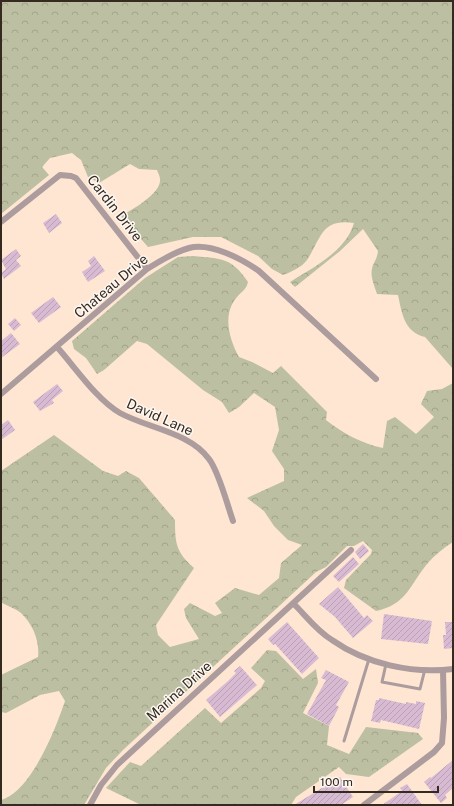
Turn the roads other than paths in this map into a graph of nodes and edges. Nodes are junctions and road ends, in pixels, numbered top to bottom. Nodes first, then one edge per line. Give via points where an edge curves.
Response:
1 (1, 222) edge
2 (147, 269) junction
3 (57, 347) junction
4 (376, 379) dead end
5 (1, 394) edge
6 (233, 521) dead end
7 (351, 550) dead end
8 (294, 604) junction
9 (369, 659) junction
10 (386, 664) junction
11 (425, 669) junction
12 (453, 669) edge
13 (443, 670) junction
14 (344, 741) dead end
15 (90, 805) edge
16 (364, 805) edge

1 - 2 street, Cardin Drive via 60,175 71,176 76,178
2 - 3 street, Chateau Drive
2 - 4 street, Chateau Drive via 190,248 215,249 242,259
3 - 5 street, Chateau Drive
3 - 6 street, David Lane via 100,397 120,413 195,446 209,459
7 - 8 street, Marina Drive
8 - 9 street via 332,640
8 - 15 street, Marina Drive via 117,765 101,785
9 - 10 street
9 - 14 lane
10 - 11 street
10 - 11 lane via 382,682 420,689
11 - 13 street
12 - 13 street
13 - 16 street via 442,743 434,752

